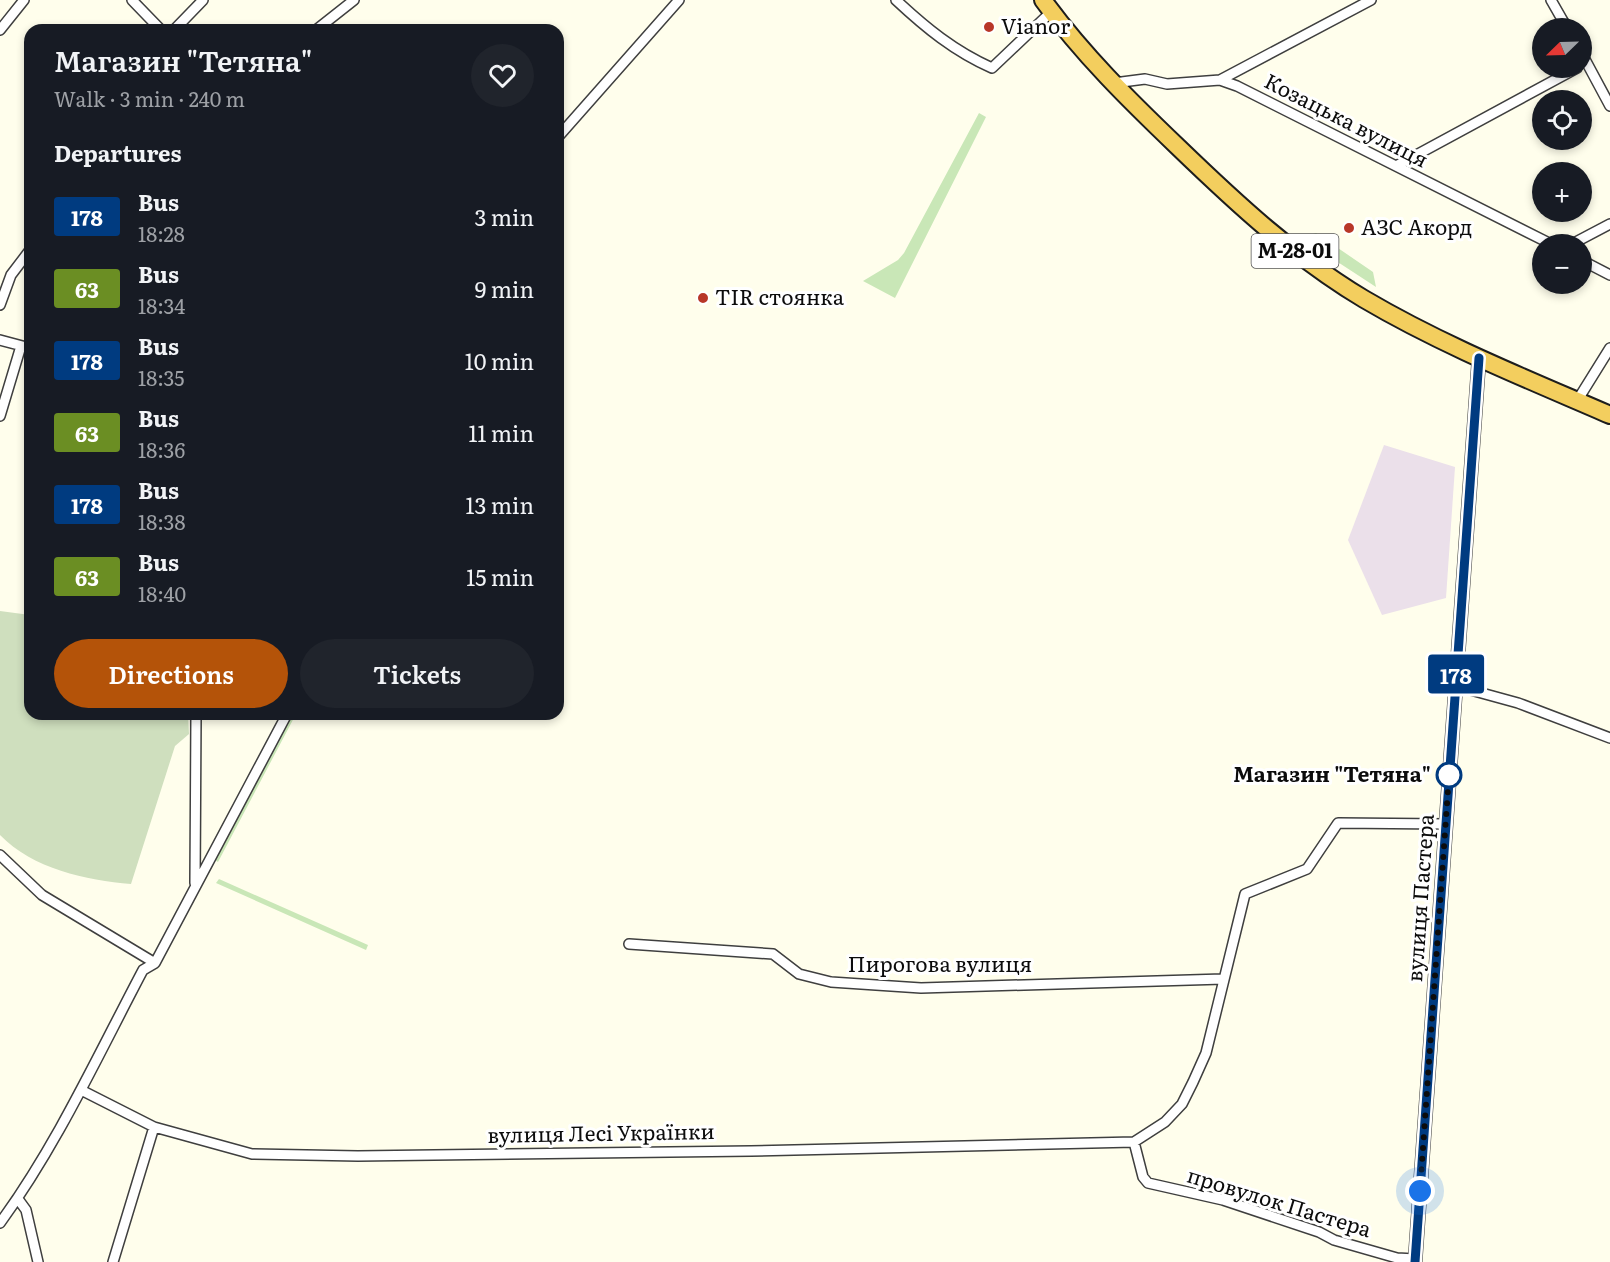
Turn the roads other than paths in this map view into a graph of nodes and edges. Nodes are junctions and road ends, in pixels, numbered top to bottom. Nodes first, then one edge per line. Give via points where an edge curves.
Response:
1 (24, 0) edge
2 (132, 0) edge
3 (203, 0) edge
4 (354, 0) edge
5 (679, 0) edge
6 (896, 0) edge
7 (1371, 0) edge
8 (1551, 0) edge
9 (1047, 6) edge
10 (1561, 18) edge
11 (155, 24) edge
12 (180, 24) edge
13 (324, 24) edge
14 (0, 30) edge
15 (1558, 78) edge
16 (1591, 78) edge
17 (1220, 80) junction
18 (1113, 83) junction
19 (1610, 106) edge
20 (564, 130) edge
21 (1396, 166) junction
22 (1610, 224) edge
23 (1532, 234) edge
24 (1591, 234) edge
25 (24, 258) edge
26 (1592, 265) edge
27 (1610, 274) edge
28 (0, 305) edge
29 (0, 340) edge
30 (24, 347) edge
31 (1610, 348) edge
32 (24, 350) edge
33 (1479, 358) junction
34 (1577, 401) junction
35 (1610, 415) edge
36 (0, 416) edge
37 (1456, 686) junction
38 (196, 720) edge
39 (284, 720) edge
40 (1610, 738) edge
41 (1446, 824) junction
42 (0, 855) edge
43 (195, 886) junction
44 (629, 944) dead end
45 (156, 963) junction
46 (1223, 979) junction
47 (81, 1090) junction
48 (154, 1127) junction
49 (1134, 1142) junction
50 (18, 1199) junction
51 (0, 1223) edge
52 (1415, 1261) edge
53 (38, 1262) edge
54 (113, 1262) edge

1 - 14 street
2 - 11 street
3 - 12 street
4 - 13 street
5 - 20 street
6 - 9 street via 931,33 992,68
7 - 17 street
8 - 10 street
9 - 18 highway, М-28-01
15 - 21 street
16 - 19 street
17 - 18 street, Козацька вулиця via 1167,84 1145,79
17 - 21 street, Козацька вулиця
18 - 33 highway, М-28-01 via 1232,199 1314,266 1400,319
21 - 23 street, Козацька вулиця
22 - 24 street
25 - 28 street via 11,275
26 - 27 street
29 - 30 street
31 - 34 street
32 - 36 street
33 - 34 highway, М-28-01
33 - 37 street, вулиця Пастера
34 - 35 highway, М-28-01
37 - 40 street via 1518,703
37 - 41 street, вулиця Пастера
38 - 43 street
39 - 43 street
41 - 46 street via 1338,823 1306,869 1245,894
41 - 52 street, вулиця Пастера
42 - 45 street via 42,895
43 - 45 street
44 - 46 street, Пирогова вулиця via 773,954 799,974 831,982 921,988
45 - 47 street via 143,970
46 - 49 street via 1206,1053 1182,1104 1165,1122
47 - 48 street, вулиця Лесі Українки
47 - 50 street
48 - 49 street, вулиця Лесі Українки via 252,1154 346,1156
48 - 54 street
49 - 52 street, провулок Пастера via 1148,1183 1223,1200 1344,1243
50 - 51 street
50 - 53 street via 26,1210

